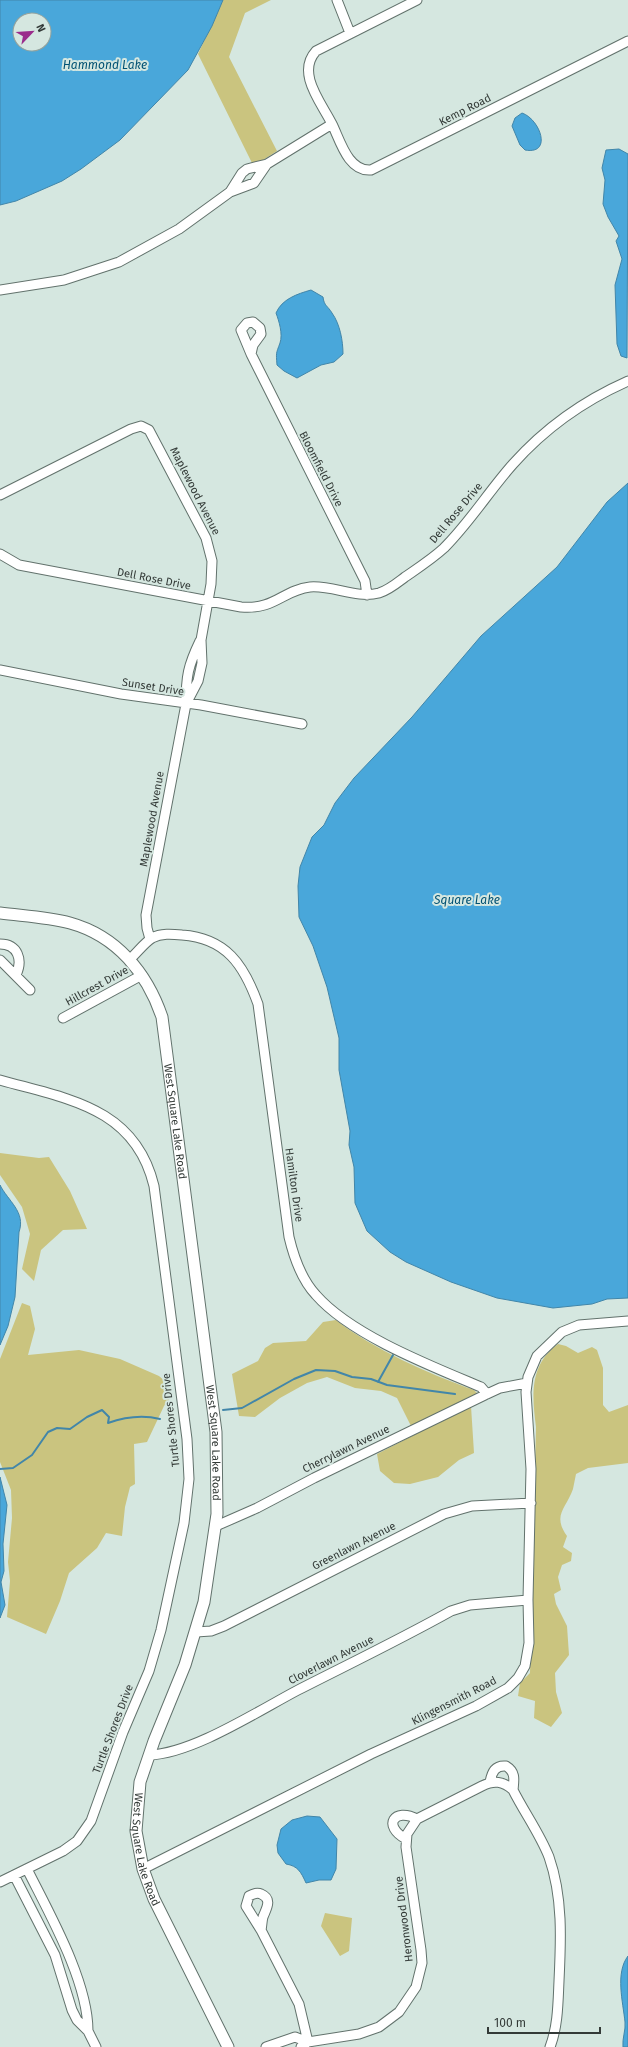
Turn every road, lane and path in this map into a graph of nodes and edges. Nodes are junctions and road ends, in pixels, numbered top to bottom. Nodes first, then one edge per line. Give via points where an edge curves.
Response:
1 (337, 0) edge
2 (417, 0) edge
3 (350, 33) junction
4 (628, 41) edge
5 (332, 124) junction
6 (267, 164) junction
7 (230, 192) junction
8 (0, 290) edge
9 (251, 354) dead end
10 (628, 380) edge
11 (0, 495) edge
12 (0, 554) edge
13 (367, 595) junction
14 (208, 601) junction
15 (0, 670) edge
16 (186, 704) junction
17 (302, 724) dead end
18 (0, 913) edge
19 (150, 939) junction
20 (0, 944) edge
21 (130, 959) junction
22 (0, 960) edge
23 (16, 975) junction
24 (142, 975) junction
25 (30, 990) dead end
26 (63, 1018) dead end
27 (0, 1080) edge
28 (628, 1321) edge
29 (527, 1383) junction
30 (487, 1394) junction
31 (531, 1503) junction
32 (216, 1526) junction
33 (528, 1600) junction
34 (196, 1632) junction
35 (149, 1755) junction
36 (490, 1782) junction
37 (513, 1790) junction
38 (417, 1819) junction
39 (406, 1839) junction
40 (27, 1869) junction
41 (143, 1869) junction
42 (14, 1875) junction
43 (0, 1882) edge
44 (261, 1930) dead end
45 (67, 1950) junction
46 (55, 1955) junction
47 (88, 2031) junction
48 (304, 2044) edge
49 (96, 2047) edge
50 (228, 2047) edge
51 (266, 2047) edge
52 (550, 2047) edge

1 - 3 street
2 - 3 street, Kemp Road
3 - 5 street, Kemp Road via 316,51 308,66 309,78
4 - 5 street, Kemp Road via 371,170 361,169 353,163
5 - 6 street
6 - 7 street via 254,182
6 - 7 street via 244,171
7 - 8 street via 179,229 119,262 64,280
9 - 13 street, Bloomfield Drive via 365,581
10 - 13 street, Dell Rose Drive via 578,408 528,448 454,537 434,557 390,588
11 - 14 street, Maplewood Avenue via 131,429 145,427 153,434 206,538 212,561
12 - 14 street, Dell Rose Drive via 19,565
13 - 14 street, Dell Rose Drive via 309,588 259,607 241,607
14 - 16 street, Maplewood Avenue via 201,640 202,664 198,681
15 - 16 street, Sunset Drive
16 - 17 street, Sunset Drive via 201,704
16 - 19 street, Maplewood Avenue via 146,915
18 - 21 street, West Square Lake Road via 59,920 85,928 111,942
19 - 21 street
19 - 30 street, Hamilton Drive via 170,934 210,940 234,959 251,987 260,1018 290,1237 298,1265 315,1294 341,1317 383,1343 481,1387
20 - 23 street via 11,946 19,956 20,963
21 - 24 street, West Square Lake Road
22 - 23 street
23 - 25 street
24 - 26 street, Hillcrest Drive
24 - 32 street, West Square Lake Road via 157,1004 166,1035 216,1432
27 - 40 street, Turtle Shores Drive via 81,1103 98,1111 124,1130 145,1158 154,1186 187,1439 189,1479 183,1530 155,1652 93,1816 82,1835 70,1846
28 - 29 street, Klingensmith Road via 579,1326 562,1332 537,1356
29 - 30 street via 500,1388
29 - 31 street, Klingensmith Road
30 - 32 street, Cherrylawn Avenue
31 - 33 street, Klingensmith Road
31 - 34 street, Greenlawn Avenue via 472,1506 444,1514 224,1626 211,1631
32 - 34 street, West Square Lake Road via 204,1602
33 - 35 street, Cloverlawn Avenue via 477,1604 451,1611 226,1729 179,1750
33 - 41 street, Klingensmith Road via 528,1654 521,1673 508,1688
34 - 35 street, West Square Lake Road
35 - 41 street, West Square Lake Road via 140,1782 136,1831
36 - 37 street via 506,1784
36 - 37 street via 494,1770 506,1766 514,1775
36 - 38 street
37 - 52 street via 548,1856 555,1877 560,1907 561,1944 556,2028
38 - 39 street
38 - 39 street via 406,1814 397,1816 394,1820 393,1829 396,1834
39 - 48 street, Heronwood Drive via 422,1963 416,1987 399,2012 380,2027 359,2034
40 - 42 street, Turtle Shores Drive
40 - 45 street
41 - 50 street, West Square Lake Road via 154,1899
42 - 43 street, Turtle Shores Drive
42 - 46 street
44 - 48 street via 299,2004
45 - 46 street
45 - 47 street via 88,2015
46 - 47 street via 72,2010 77,2020
47 - 49 street
48 - 51 street, Heronwood Drive via 295,2037

